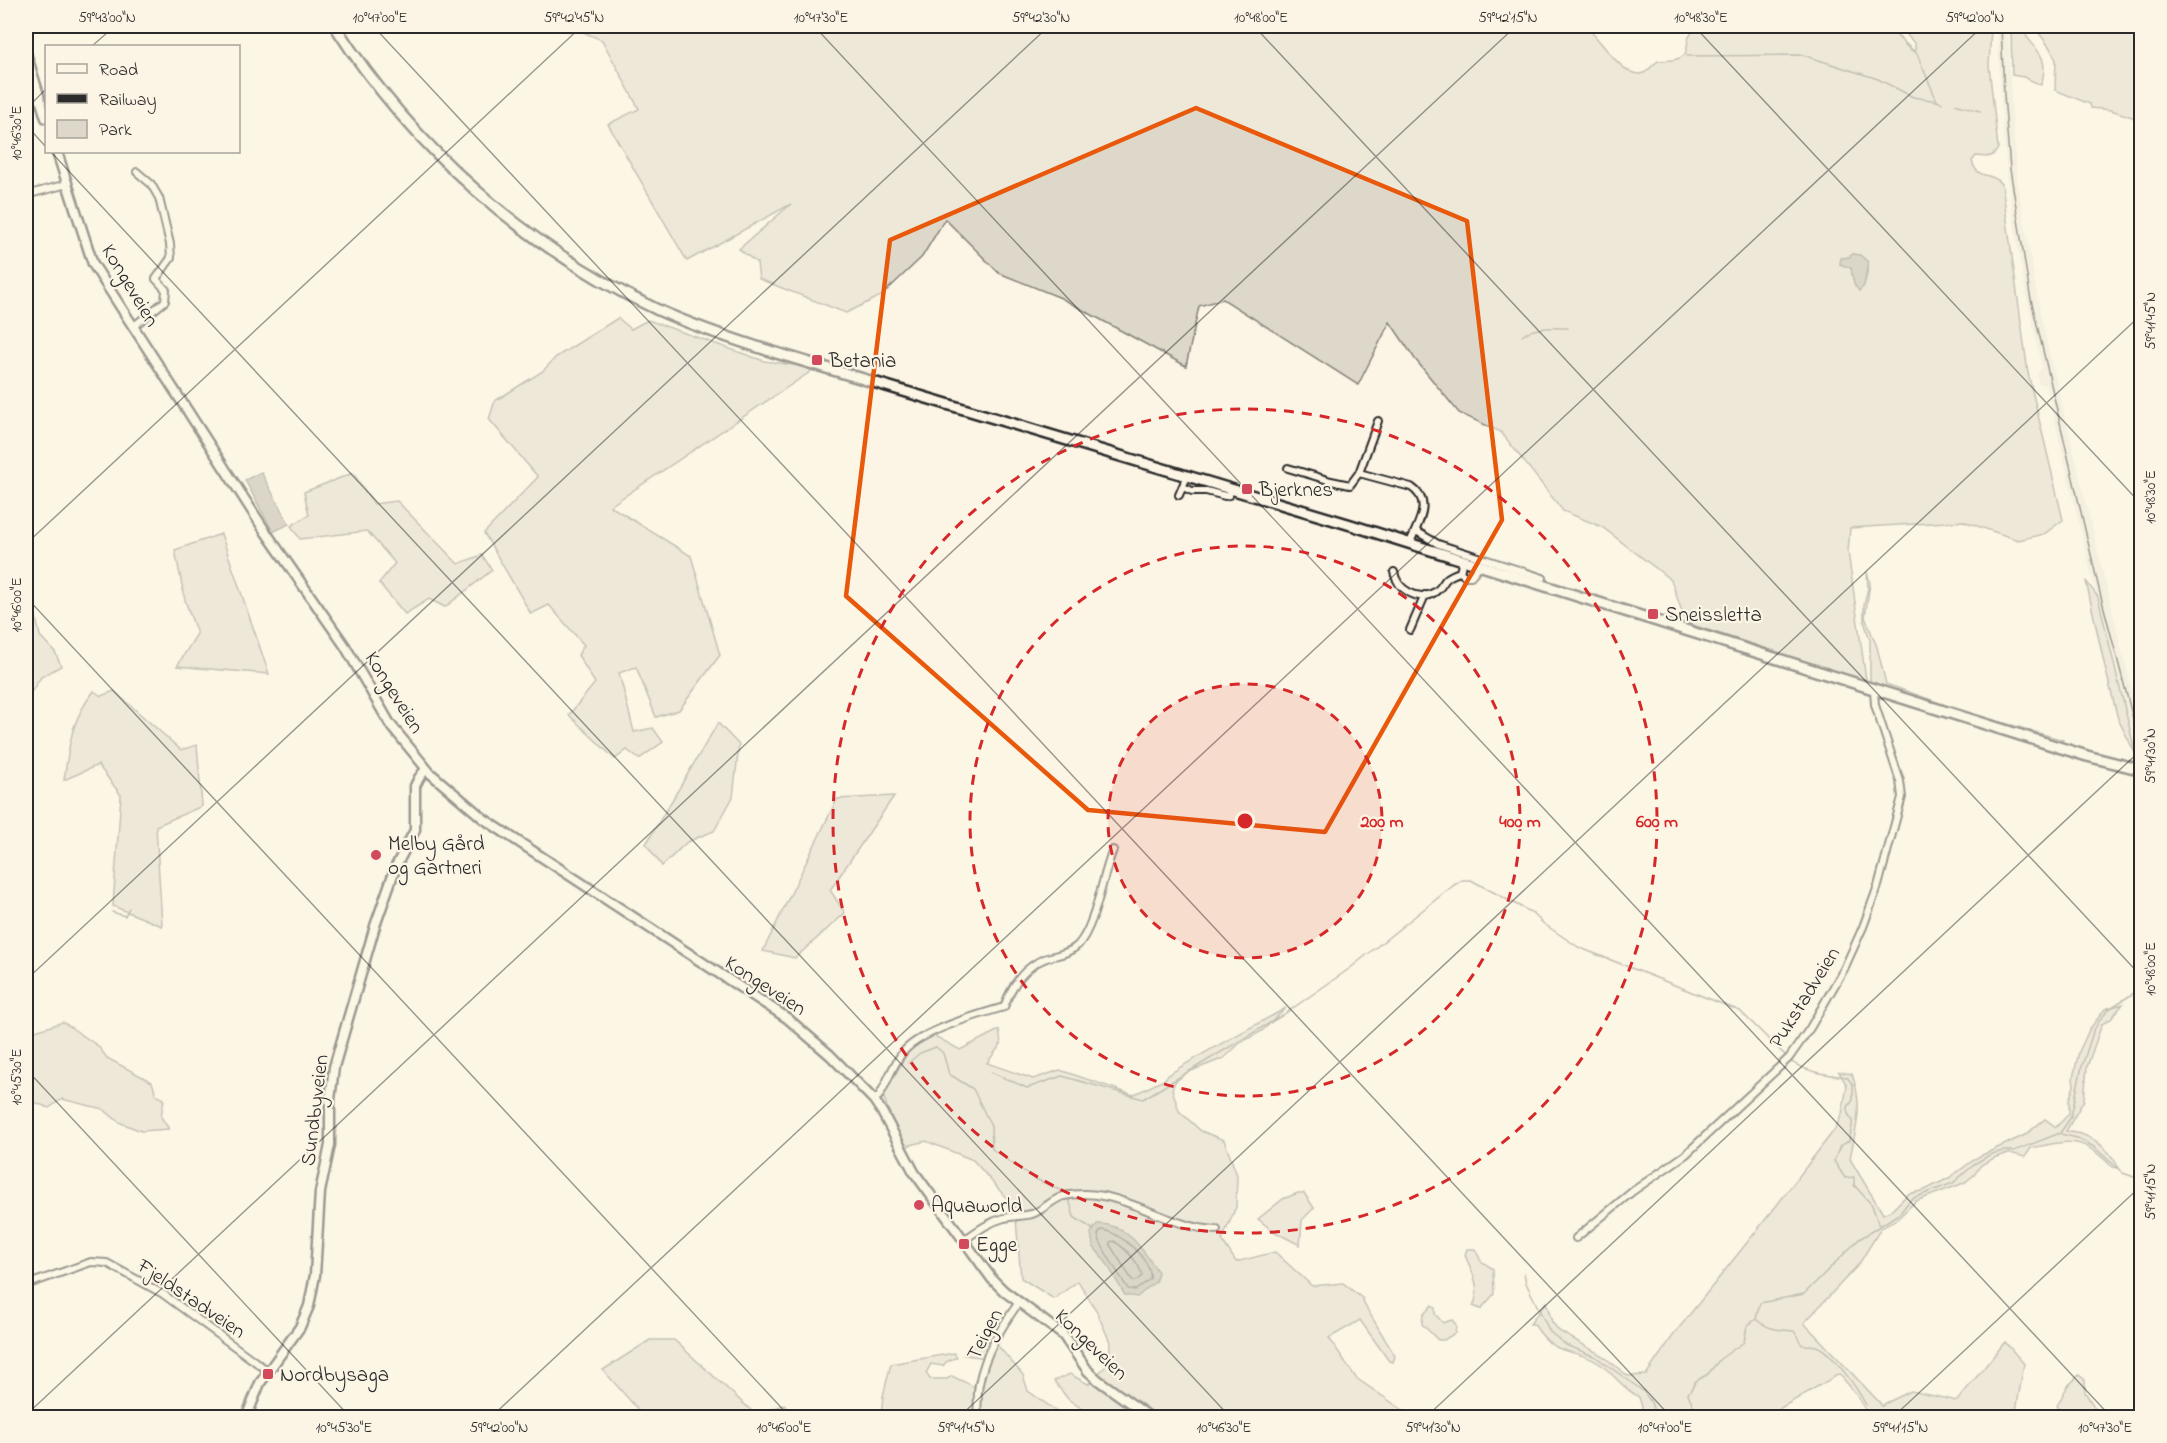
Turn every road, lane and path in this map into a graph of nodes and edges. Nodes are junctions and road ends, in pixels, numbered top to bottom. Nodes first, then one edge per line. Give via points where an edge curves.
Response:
1 (335, 26) edge
2 (26, 52) edge
3 (45, 115) edge
4 (57, 153) edge
5 (137, 172) dead end
6 (67, 184) junction
7 (26, 195) edge
8 (134, 326) junction
9 (1378, 421) dead end
10 (1288, 468) dead end
11 (1359, 473) junction
12 (1186, 476) junction
13 (1183, 487) junction
14 (1231, 489) junction
15 (1179, 495) dead end
16 (1416, 531) junction
17 (1410, 543) junction
18 (1463, 560) junction
19 (1476, 570) dead end
20 (1394, 572) dead end
21 (1460, 572) junction
22 (1544, 578) dead end
23 (1425, 595) junction
24 (1410, 630) dead end
25 (1874, 690) junction
26 (426, 769) junction
27 (2142, 770) edge
28 (1113, 850) dead end
29 (874, 1100) junction
30 (1217, 1230) dead end
31 (1576, 1238) dead end
32 (964, 1240) junction
33 (26, 1286) edge
34 (1019, 1302) junction
35 (268, 1371) junction
36 (246, 1418) edge
37 (977, 1418) edge
38 (1151, 1418) edge

1 - 12 highway via 392,105 463,179 549,247 630,295 752,345
2 - 3 main road
4 - 6 main road, Kongeveien
5 - 8 street via 159,198 171,250 168,264 156,279 166,290 165,301
6 - 7 street
6 - 8 main road, Kongeveien via 93,264
8 - 26 main road, Kongeveien via 270,540 345,646 384,715
9 - 11 street
10 - 11 street via 1348,486
11 - 16 street via 1418,492 1424,508
12 - 13 street
12 - 14 highway
13 - 14 street via 1225,496
13 - 15 street
14 - 17 highway
16 - 17 street
16 - 22 street via 1438,544
17 - 18 highway
18 - 21 street
18 - 25 highway
19 - 21 street via 1471,576
20 - 23 street via 1408,593
21 - 23 street via 1446,577 1435,592
23 - 24 street
25 - 27 highway
25 - 31 street, Pukstadveien via 1875,705 1900,781 1901,803 1878,886 1856,945 1819,1014 1787,1060 1685,1155
26 - 29 main road, Kongeveien via 484,819 800,1028
26 - 35 main road, Sundbyveien via 416,786 415,830 396,866 382,906 334,1067 330,1145 320,1192 311,1300 300,1327
28 - 29 street via 1092,917 1078,944 1025,972 1004,1007 946,1027 909,1047
29 - 32 main road, Kongeveien via 914,1172
30 - 32 street via 1176,1222 1115,1198 1074,1195 1058,1198 1033,1213 996,1221
32 - 34 main road, Kongeveien via 992,1279
33 - 35 street, Fjeldstadveien via 94,1262 107,1263 156,1289
34 - 37 street, Teigen via 986,1358 979,1384
34 - 38 main road, Kongeveien via 1063,1335 1098,1380
35 - 36 main road, Sundbyveien

